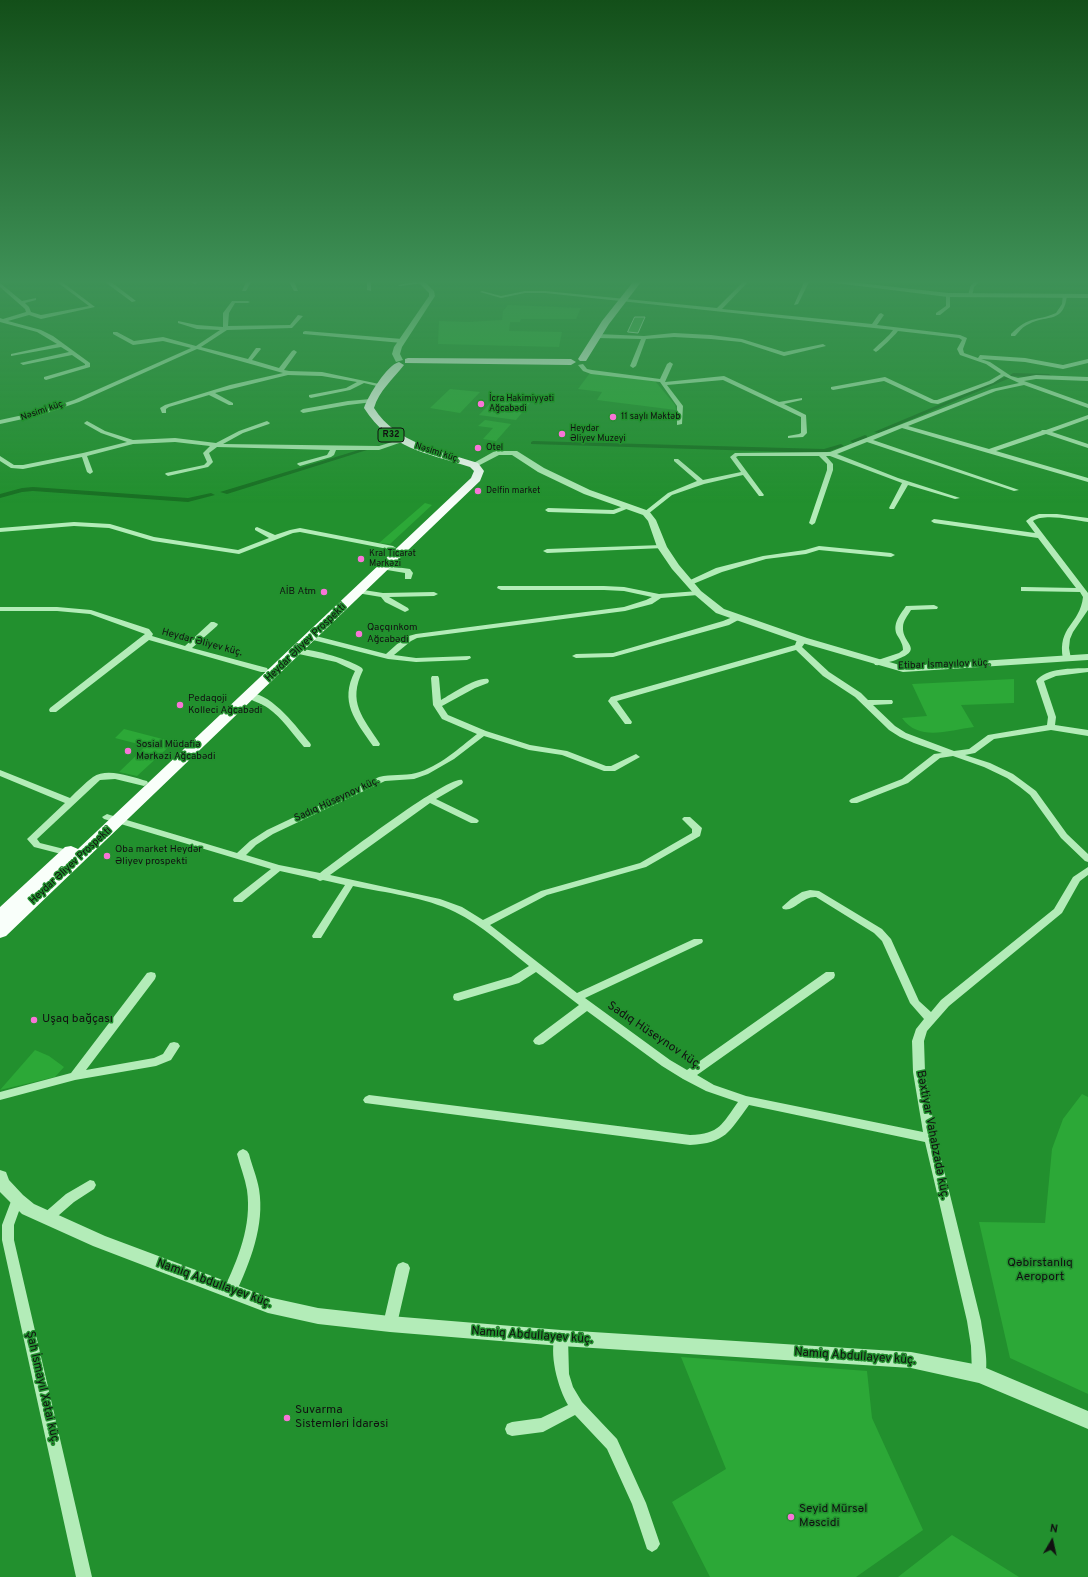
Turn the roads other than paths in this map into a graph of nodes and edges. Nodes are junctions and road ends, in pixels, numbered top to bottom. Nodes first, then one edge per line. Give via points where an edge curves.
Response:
1 (61, 356) edge
2 (77, 356) edge
3 (179, 356) edge
4 (227, 356) edge
5 (253, 356) edge
6 (291, 356) edge
7 (397, 356) edge
8 (586, 356) edge
9 (637, 356) edge
10 (968, 356) edge
11 (971, 357) junction
12 (249, 361) junction
13 (1088, 361) edge
14 (402, 362) junction
15 (582, 362) junction
16 (23, 364) dead end
17 (670, 364) dead end
18 (633, 366) dead end
19 (280, 371) junction
20 (289, 373) junction
21 (1003, 375) junction
22 (46, 378) dead end
23 (1088, 379) edge
24 (1017, 380) junction
25 (362, 382) junction
26 (664, 382) junction
27 (1024, 383) junction
28 (381, 385) junction
29 (833, 388) dead end
30 (210, 393) junction
31 (311, 396) dead end
32 (800, 399) dead end
33 (371, 401) junction
34 (231, 404) dead end
35 (778, 404) junction
36 (1088, 406) edge
37 (303, 411) dead end
38 (164, 412) dead end
39 (1088, 417) edge
40 (0, 422) edge
41 (87, 423) dead end
42 (267, 423) dead end
43 (679, 424) dead end
44 (902, 426) junction
45 (1044, 431) junction
46 (871, 432) dead end
47 (880, 436) junction
48 (790, 437) dead end
49 (868, 440) junction
50 (402, 441) junction
51 (134, 442) junction
52 (215, 445) junction
53 (1088, 446) edge
54 (334, 448) junction
55 (988, 452) junction
56 (831, 454) junction
57 (84, 455) junction
58 (822, 455) junction
59 (0, 458) edge
60 (676, 460) dead end
61 (300, 464) dead end
62 (474, 465) junction
63 (90, 472) dead end
64 (745, 473) junction
65 (168, 474) dead end
66 (1088, 480) edge
67 (702, 482) junction
68 (906, 482) junction
69 (1016, 490) dead end
70 (761, 495) dead end
71 (956, 498) dead end
72 (627, 507) junction
73 (892, 508) dead end
74 (548, 510) dead end
75 (646, 513) junction
76 (1088, 520) edge
77 (934, 521) dead end
78 (812, 523) dead end
79 (257, 529) dead end
80 (0, 530) edge
81 (1039, 536) junction
82 (275, 538) junction
83 (393, 548) junction
84 (662, 548) junction
85 (547, 551) dead end
86 (890, 554) dead end
87 (384, 567) junction
88 (408, 577) dead end
89 (690, 582) junction
90 (501, 588) dead end
91 (1024, 588) dead end
92 (1081, 590) junction
93 (360, 591) junction
94 (698, 593) junction
95 (434, 594) dead end
96 (382, 595) junction
97 (659, 596) junction
98 (934, 607) dead end
99 (0, 609) edge
100 (405, 610) dead end
101 (738, 618) junction
102 (214, 624) dead end
103 (148, 637) junction
104 (312, 637) junction
105 (801, 644) junction
106 (186, 649) junction
107 (297, 651) junction
108 (576, 656) dead end
109 (388, 657) junction
110 (1088, 657) edge
111 (467, 658) dead end
112 (1067, 659) junction
113 (878, 663) junction
114 (264, 670) junction
115 (1088, 670) edge
116 (435, 678) dead end
117 (485, 681) dead end
118 (250, 696) junction
119 (888, 702) dead end
120 (866, 703) junction
121 (437, 705) junction
122 (53, 710) dead end
123 (628, 722) dead end
124 (1051, 727) junction
125 (1088, 733) edge
126 (483, 734) junction
127 (376, 744) dead end
128 (308, 745) dead end
129 (952, 753) junction
130 (636, 757) dead end
131 (0, 773) edge
132 (459, 782) dead end
133 (144, 783) junction
134 (429, 799) junction
135 (854, 801) dead end
136 (71, 802) junction
137 (113, 819) junction
138 (687, 819) dead end
139 (474, 821) dead end
140 (69, 853) junction
141 (238, 857) junction
142 (1088, 859) edge
143 (278, 868) junction
144 (1088, 870) edge
145 (320, 878) junction
146 (350, 884) junction
147 (238, 900) dead end
148 (787, 907) dead end
149 (0, 916) edge
150 (483, 924) junction
151 (0, 932) edge
152 (317, 936) dead end
153 (698, 941) dead end
154 (536, 967) junction
155 (830, 975) dead end
156 (151, 976) dead end
157 (458, 997) dead end
158 (576, 998) junction
159 (586, 1006) junction
160 (930, 1018) junction
161 (539, 1041) dead end
162 (174, 1046) dead end
163 (75, 1076) junction
164 (687, 1076) junction
165 (0, 1096) edge
166 (368, 1100) dead end
167 (746, 1100) junction
168 (930, 1138) junction
169 (243, 1154) dead end
170 (0, 1177) edge
171 (90, 1185) dead end
172 (17, 1200) junction
173 (47, 1218) junction
174 (404, 1268) dead end
175 (230, 1291) junction
176 (390, 1324) junction
177 (561, 1338) junction
178 (978, 1374) junction
179 (577, 1407) junction
180 (1088, 1420) edge
181 (512, 1429) dead end
182 (652, 1544) dead end
183 (84, 1577) edge

1 - 16 street
2 - 22 street via 88,366
3 - 40 street, Nəsimi küç. via 114,385 37,414
4 - 12 street
5 - 12 street
6 - 19 street
7 - 14 street
8 - 15 main road
9 - 18 street
10 - 11 street
11 - 13 street via 1025,360 1063,367
11 - 21 street via 988,363
12 - 19 street
14 - 15 main road
14 - 28 main road
15 - 26 street via 585,370 591,372
17 - 26 street
19 - 20 street
20 - 25 street via 322,374
20 - 30 street
21 - 24 street
21 - 29 street via 938,402 885,379
23 - 24 street
24 - 27 street
25 - 28 street
25 - 31 street via 348,389
26 - 35 street via 724,378
26 - 43 street via 680,406
27 - 36 street
27 - 44 street via 994,390
28 - 33 main road
30 - 34 street
30 - 38 street via 166,406 163,408
32 - 35 street
33 - 37 street via 348,402
33 - 50 main road, Nəsimi küç. / R32 via 369,408 376,419
35 - 48 street via 804,416 804,433 801,436
39 - 45 street
41 - 51 street via 103,432
42 - 52 street
44 - 47 street
44 - 55 street
45 - 53 street
45 - 55 street
46 - 47 street
47 - 49 street
49 - 56 street
49 - 69 street
50 - 54 street via 379,448
50 - 62 main road, Nəsimi küç. / R32
51 - 52 street via 175,440
51 - 57 street
52 - 54 street
52 - 65 street via 206,453 210,464
54 - 61 street via 329,456
55 - 66 street
56 - 58 street
56 - 68 street
57 - 59 street via 24,467 13,467
57 - 63 street
58 - 64 street via 737,454 733,457
58 - 78 street via 830,464 830,470
60 - 67 street
62 - 72 street via 498,453 514,453 541,470 587,492
62 - 83 main road via 470,475
62 - 87 main road, Heydar Əliyev Prospekti via 479,471 476,480
64 - 67 street
64 - 70 street
67 - 75 street via 670,494
68 - 71 street
68 - 73 street
72 - 74 street via 614,512
72 - 75 street
75 - 84 street, Etibar İsmayılov küç. via 652,520
76 - 81 street via 1044,516 1030,518 1028,521
77 - 81 street
79 - 82 street
80 - 82 street via 74,524 110,526 153,539 239,552
81 - 92 street
82 - 83 street via 300,530
83 - 114 main road
84 - 85 street
84 - 89 street, Etibar İsmayılov küç. via 675,568
86 - 89 street via 819,548 765,557 719,570
87 - 88 street via 407,571
87 - 93 main road, Heydar Əliyev Prospekti
89 - 94 street, Etibar İsmayılov küç.
90 - 97 street via 624,589
91 - 92 street
92 - 112 street via 1087,597 1088,604 1067,636 1064,645
93 - 96 street
93 - 104 main road, Heydar Əliyev Prospekti
94 - 97 street
94 - 101 street, Etibar İsmayılov küç. via 720,610
95 - 96 street
96 - 100 street
97 - 109 street via 625,609 416,636 408,638
98 - 113 street via 909,608 899,625 907,650 902,655
99 - 103 street, Heydar Əliyev küç. via 91,612 146,631
101 - 105 street, Etibar İsmayılov küç.
101 - 108 street via 613,655
102 - 106 street
103 - 106 street, Heydar Əliyev küç.
103 - 122 street
104 - 107 main road, Heydar Əliyev Prospekti
104 - 109 street
105 - 113 street, Etibar İsmayılov küç.
105 - 120 street, Etibar İsmayılov küç. via 826,674
105 - 123 street via 614,699 612,701
106 - 114 street, Heydar Əliyev küç.
107 - 118 main road, Heydar Əliyev Prospekti
107 - 127 street via 347,664 359,670 351,688 351,701
109 - 111 street via 416,660
110 - 112 street, Etibar İsmayılov küç.
112 - 113 street, Etibar İsmayılov küç. via 903,669
114 - 133 main road
115 - 124 street via 1051,674 1040,681 1052,717
116 - 121 street
117 - 121 street via 474,684
118 - 128 street via 264,700 272,706
118 - 137 main road, Heydar Əliyev Prospekti
119 - 120 street
120 - 129 street, Etibar İsmayılov küç. via 903,735
121 - 126 street via 445,717
124 - 125 street, Etibar İsmayılov küç.
124 - 129 street, Etibar İsmayılov küç. via 991,737 972,751
126 - 130 street via 529,747 564,753 604,768 612,769
126 - 141 street, Sadıq Hüseynov küç. via 454,755 420,774 382,779 270,832
129 - 135 street, Etibar İsmayılov küç. via 937,756 905,781
129 - 142 street, Etibar İsmayılov küç. via 1010,776 1033,793 1064,836
131 - 136 street
132 - 134 street
133 - 136 street via 105,775 97,778
133 - 137 main road
134 - 139 street
134 - 145 street
136 - 140 street via 32,839 37,845
137 - 140 main road
137 - 141 street, Sadıq Hüseynov küç.
137 - 151 main road, Heydar Əliyev Prospekti
138 - 150 street via 697,828 697,834 643,865 544,893
140 - 149 main road
141 - 143 street, Sadıq Hüseynov küç.
143 - 145 street, Sadıq Hüseynov küç.
143 - 147 street
144 - 160 street, Bəxtiyar Vahabzadə küç. via 1076,879 1058,911 1048,921 945,1003
145 - 146 street, Sadıq Hüseynov küç.
146 - 150 street, Sadıq Hüseynov küç. via 436,901 458,909
146 - 152 street
148 - 160 street via 805,894 813,892 878,931 886,939 915,1003
150 - 154 street, Sadıq Hüseynov küç.
153 - 158 street
154 - 157 street via 515,980
154 - 158 street, Sadıq Hüseynov küç.
155 - 164 street
156 - 163 street
158 - 159 street, Sadıq Hüseynov küç.
159 - 161 street
159 - 164 street, Sadıq Hüseynov küç.
160 - 168 street, Bəxtiyar Vahabzadə küç. via 922,1030 917,1051
162 - 163 street via 167,1057 156,1062
163 - 165 street
164 - 167 street, Sadıq Hüseynov küç. via 710,1088
166 - 167 street via 690,1140 708,1140 720,1135
167 - 168 street, Sadıq Hüseynov küç.
168 - 178 street, Bəxtiyar Vahabzadə küç. via 974,1321 978,1346
169 - 175 street via 253,1190 254,1215 245,1260
170 - 172 street, Namiq Abdullayev küç.
171 - 173 street
172 - 173 street, Namiq Abdullayev küç. via 28,1209
172 - 183 street, Şah İsmayıl Xətai küç. via 8,1225 8,1240
173 - 175 street, Namiq Abdullayev küç. via 99,1241
174 - 176 street
175 - 176 street, Namiq Abdullayev küç. via 268,1306 292,1311
176 - 177 street, Namiq Abdullayev küç.
177 - 178 street, Namiq Abdullayev küç. via 911,1360
177 - 179 street via 561,1375 567,1392
178 - 180 street, Namiq Abdullayev küç.
179 - 181 street via 543,1425
179 - 182 street via 612,1444 639,1503

